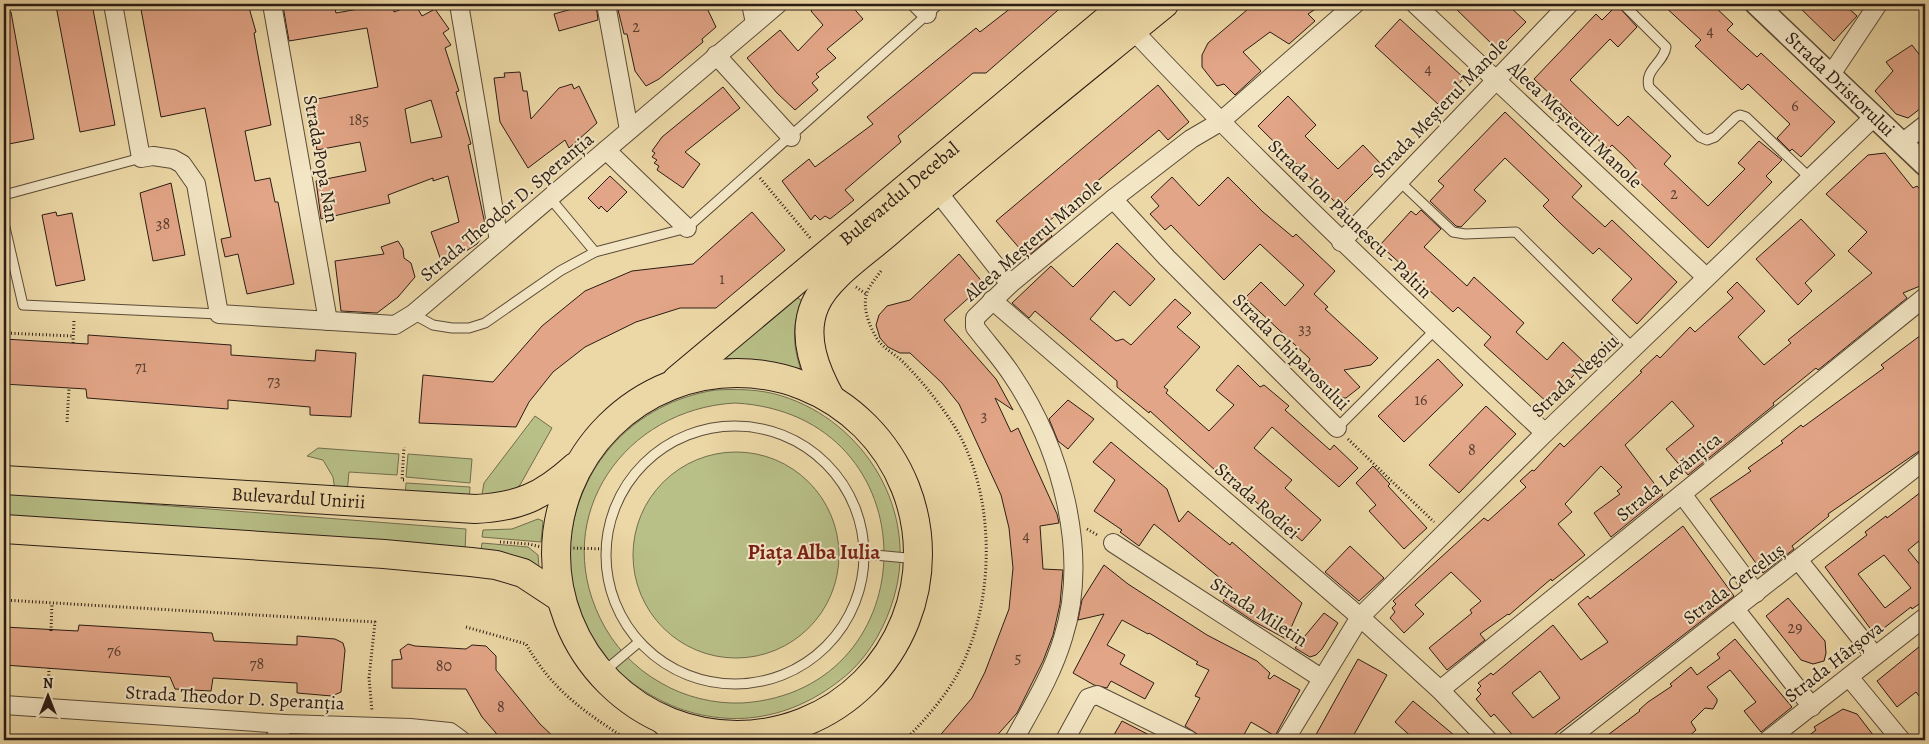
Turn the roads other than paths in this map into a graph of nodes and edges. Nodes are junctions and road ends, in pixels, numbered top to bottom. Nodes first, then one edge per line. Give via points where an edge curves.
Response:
1 (113, 4) edge
2 (272, 4) edge
3 (459, 4) edge
4 (606, 4) edge
5 (751, 4) edge
6 (778, 4) edge
7 (1164, 4) edge
8 (1355, 4) edge
9 (1415, 4) edge
10 (1569, 4) edge
11 (1623, 4) edge
12 (1756, 4) edge
13 (1878, 4) edge
14 (928, 7) edge
15 (1125, 11) edge
16 (754, 23) junction
17 (716, 55) junction
18 (1830, 76) junction
19 (1495, 80) junction
20 (1874, 117) junction
21 (1220, 122) junction
22 (1925, 125) edge
23 (629, 130) junction
24 (791, 137) junction
25 (1902, 143) junction
26 (606, 150) junction
27 (140, 158) junction
28 (1925, 165) edge
29 (1810, 178) junction
30 (1399, 182) junction
31 (937, 191) junction
32 (4, 195) edge
33 (550, 198) junction
34 (1113, 199) junction
35 (4, 223) edge
36 (687, 228) junction
37 (499, 241) junction
38 (1341, 242) junction
39 (596, 252) junction
40 (1706, 277) junction
41 (1010, 284) junction
42 (1925, 298) edge
43 (992, 300) junction
44 (219, 314) junction
45 (413, 314) junction
46 (328, 321) junction
47 (1435, 330) junction
48 (1634, 349) junction
49 (672, 384) junction
50 (831, 399) junction
51 (1337, 428) joint
52 (1545, 433) junction
53 (1925, 460) edge
54 (580, 462) junction
55 (4, 480) edge
56 (1682, 494) junction
57 (4, 529) edge
58 (1113, 543) road end
59 (864, 554) junction
60 (918, 559) junction
61 (1799, 561) junction
62 (1756, 593) junction
63 (561, 598) junction
64 (1735, 609) junction
65 (1360, 617) junction
66 (1925, 617) edge
67 (639, 642) junction
68 (1875, 656) junction
69 (601, 674) junction
70 (1850, 677) junction
71 (1321, 678) junction
72 (1440, 690) junction
73 (4, 705) edge
74 (1812, 706) junction
75 (654, 714) junction
76 (285, 724) junction
77 (408, 734) edge
78 (786, 734) edge
79 (274, 740) edge
80 (461, 740) edge
81 (683, 740) edge
82 (1014, 740) edge
83 (1065, 740) edge
84 (1189, 740) edge
85 (1285, 740) edge
86 (1488, 740) edge
87 (1568, 740) edge
88 (1768, 740) edge
89 (1901, 740) edge

1 - 27 street
2 - 46 street, Strada Popa Nan
3 - 37 street
4 - 23 street
5 - 16 street
6 - 16 street, Strada Theodor D. Speranția
7 - 15 main road, Bulevardul Decebal
8 - 21 street, Aleea Meșterul Manole
9 - 19 street, Aleea Meșterul Manole
10 - 19 street, Strada Meșterul Manole
11 - 29 lane via 1666,47 1665,54 1650,71 1649,87 1700,137 1706,140 1714,138 1736,116 1746,116
12 - 18 street, Strada Dristorului
13 - 18 street
14 - 24 lane
15 - 21 street, Strada Ion Păunescu - Paltin
15 - 31 main road, Bulevardul Decebal
15 - 49 main road, Bulevardul Decebal
16 - 17 street, Strada Theodor D. Speranția
17 - 23 street, Strada Theodor D. Speranția
17 - 24 street
18 - 20 street, Strada Dristorului
19 - 30 street, Strada Meșterul Manole
19 - 40 street, Aleea Meșterul Manole
20 - 25 street, Strada Dristorului
20 - 29 street, Strada Negoiu
21 - 34 street, Aleea Meșterul Manole via 1191,139
21 - 38 street, Strada Ion Păunescu - Paltin
22 - 25 street
23 - 26 street, Strada Theodor D. Speranția
24 - 36 lane
25 - 28 street, Strada Dristorului
26 - 33 street, Strada Theodor D. Speranția
26 - 36 street
27 - 32 lane
27 - 44 street via 173,159 186,168 196,184
29 - 40 street, Strada Negoiu
30 - 38 street, Strada Meșterul Manole
30 - 48 lane via 1453,232 1516,232
31 - 41 street
31 - 50 main road, Bulevardul Decebal via 828,285 814,307 810,331 813,358 818,376
33 - 37 street, Strada Theodor D. Speranția
33 - 39 lane
34 - 41 street, Aleea Meșterul Manole
34 - 51 street, Strada Chiparosului via 1167,258
35 - 44 lane via 23,304
36 - 39 lane
37 - 45 street, Strada Theodor D. Speranția
38 - 47 street, Strada Ion Păunescu - Paltin
39 - 45 lane via 560,271 485,323 469,328 452,328 433,325
40 - 48 street, Strada Negoiu
41 - 43 street, Aleea Meșterul Manole
42 - 56 street, Strada Levănțica
43 - 65 street, Strada Rodiei
43 - 82 street, Aleea Meșterul Manole via 975,318 975,327 1013,376 1054,462 1070,521 1073,566 1069,616 1063,639 1046,682
44 - 46 street, Strada Theodor D. Speranția
45 - 46 street, Strada Theodor D. Speranția via 395,325
47 - 51 lane
47 - 52 street, Strada Ion Păunescu - Paltin
48 - 52 street, Strada Negoiu
49 - 50 main road via 712,374 753,374 789,380
49 - 54 main road via 621,414
50 - 60 main road via 868,429 896,467 913,511
52 - 65 street, Strada Negoiu
53 - 61 street, Strada Cerceluș
54 - 55 main road, Bulevardul Unirii via 550,488 521,503 475,509
54 - 63 main road via 566,491 556,535 556,567
56 - 62 street
56 - 72 street, Strada Levănțica
57 - 63 main road via 479,563 523,573
58 - 71 street, Strada Miletin
59 - 60 lane
59 - 67 lane via 863,576 857,597 842,627 812,659 782,675 750,684 706,681 669,666
59 - 67 lane via 862,530 855,507 830,468 812,452 786,437 758,428 734,426 688,435 648,460 619,498 611,520 606,549 608,579 614,602
60 - 78 main road via 914,591 906,617 879,666 835,706
61 - 62 street, Strada Cerceluș
61 - 68 street
62 - 64 street, Strada Cerceluș
63 - 69 main road via 578,642
64 - 74 street
64 - 87 street, Strada Cerceluș
65 - 71 street, Strada Negoiu
65 - 72 street, Strada Rodiei
66 - 68 street, Strada Hârșova
67 - 69 lane
68 - 70 street, Strada Hârșova
69 - 75 main road via 623,695
70 - 74 street, Strada Hârșova
70 - 89 street
71 - 85 street
72 - 86 street, Strada Rodiei
73 - 76 street, Strada Theodor D. Speranția
74 - 88 street, Strada Hârșova
75 - 78 main road via 680,726 719,734
75 - 81 main road
76 - 77 street, Strada Theodor D. Speranția via 372,726
76 - 79 street
77 - 80 street, Strada Theodor D. Speranția via 450,732
83 - 84 street via 1092,695

